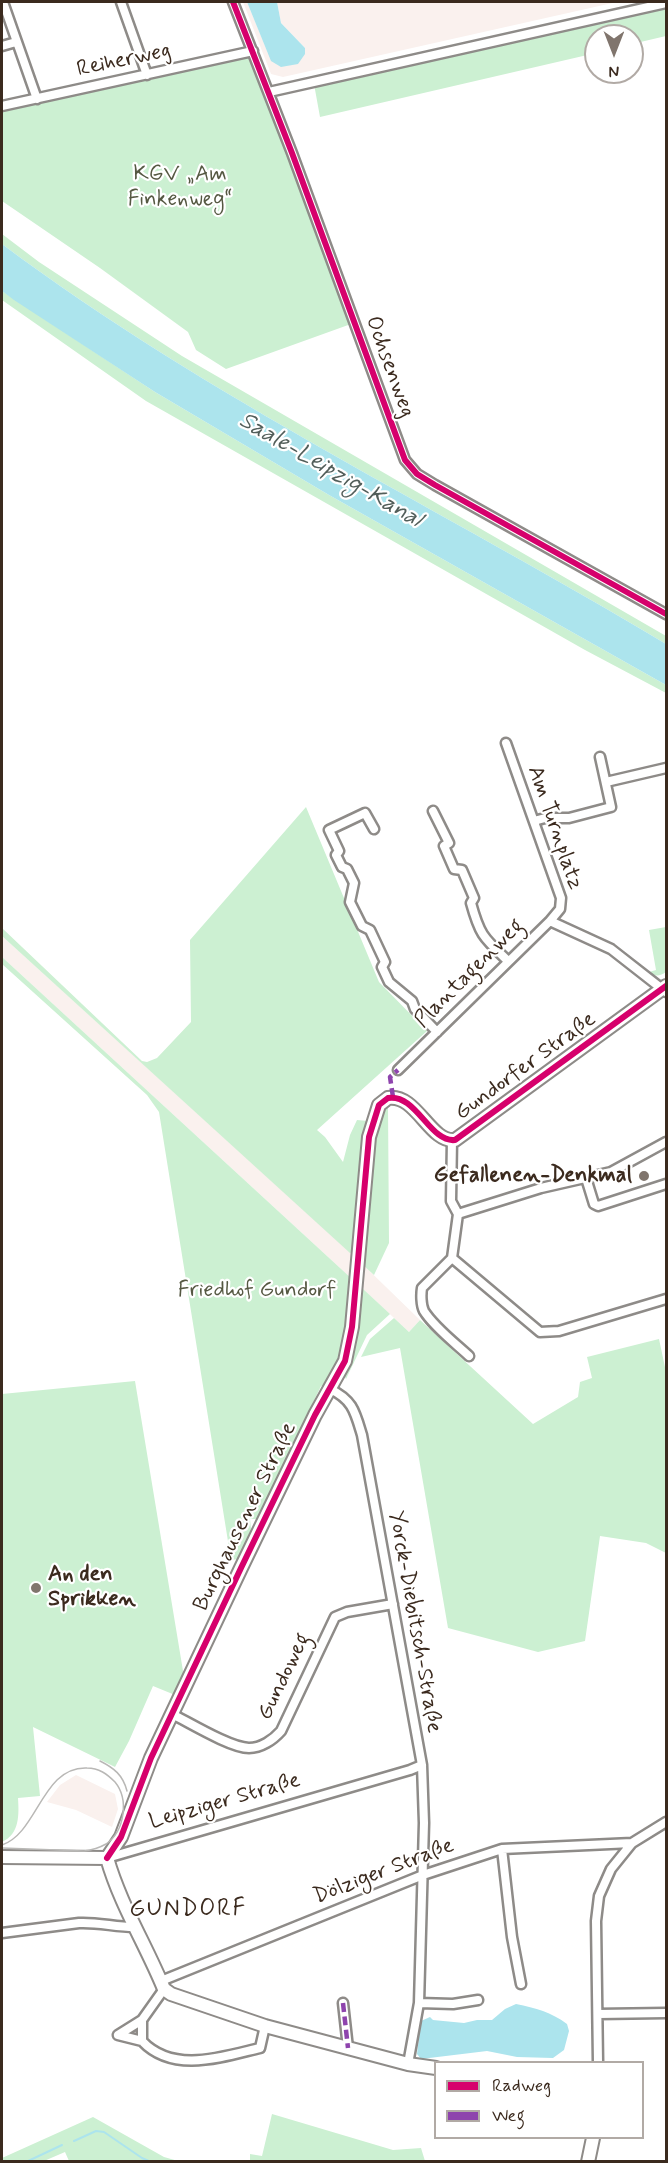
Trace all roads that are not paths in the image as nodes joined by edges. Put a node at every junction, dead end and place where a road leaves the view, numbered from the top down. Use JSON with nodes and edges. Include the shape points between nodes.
{"nodes":[{"id":1,"x":3,"y":2,"type":"edge"},
{"id":2,"x":121,"y":2,"type":"edge"},
{"id":3,"x":233,"y":2,"type":"edge"},
{"id":4,"x":666,"y":3,"type":"edge"},
{"id":5,"x":16,"y":42,"type":"junction"},
{"id":6,"x":2,"y":46,"type":"edge"},
{"id":7,"x":253,"y":51,"type":"junction"},
{"id":8,"x":147,"y":75,"type":"junction"},
{"id":9,"x":269,"y":92,"type":"junction"},
{"id":10,"x":37,"y":99,"type":"junction"},
{"id":11,"x":2,"y":106,"type":"edge"},
{"id":12,"x":666,"y":614,"type":"edge"},
{"id":13,"x":506,"y":743,"type":"dead end"},
{"id":14,"x":600,"y":758,"type":"dead end"},
{"id":15,"x":666,"y":768,"type":"edge"},
{"id":16,"x":606,"y":782,"type":"junction"},
{"id":17,"x":433,"y":811,"type":"dead end"},
{"id":18,"x":534,"y":821,"type":"junction"},
{"id":19,"x":374,"y":829,"type":"dead end"},
{"id":20,"x":550,"y":921,"type":"junction"},
{"id":21,"x":508,"y":961,"type":"junction"},
{"id":22,"x":665,"y":989,"type":"edge"},
{"id":23,"x":437,"y":1032,"type":"junction"},
{"id":24,"x":398,"y":1070,"type":"dead end"},
{"id":25,"x":452,"y":1140,"type":"junction"},
{"id":26,"x":666,"y":1142,"type":"edge"},
{"id":27,"x":365,"y":1177,"type":"joint"},
{"id":28,"x":586,"y":1178,"type":"junction"},
{"id":29,"x":666,"y":1184,"type":"edge"},
{"id":30,"x":458,"y":1214,"type":"junction"},
{"id":31,"x":452,"y":1257,"type":"junction"},
{"id":32,"x":666,"y":1299,"type":"edge"},
{"id":33,"x":469,"y":1356,"type":"dead end"},
{"id":34,"x":330,"y":1389,"type":"junction"},
{"id":35,"x":393,"y":1604,"type":"junction"},
{"id":36,"x":172,"y":1714,"type":"junction"},
{"id":37,"x":422,"y":1765,"type":"junction"},
{"id":38,"x":666,"y":1822,"type":"edge"},
{"id":39,"x":632,"y":1843,"type":"junction"},
{"id":40,"x":502,"y":1849,"type":"junction"},
{"id":41,"x":2,"y":1857,"type":"edge"},
{"id":42,"x":107,"y":1858,"type":"junction"},
{"id":43,"x":423,"y":1875,"type":"junction"},
{"id":44,"x":134,"y":1927,"type":"junction"},
{"id":45,"x":2,"y":1933,"type":"edge"},
{"id":46,"x":521,"y":1984,"type":"dead end"},
{"id":47,"x":162,"y":1985,"type":"junction"},
{"id":48,"x":478,"y":2000,"type":"dead end"},
{"id":49,"x":342,"y":2003,"type":"dead end"},
{"id":50,"x":419,"y":2003,"type":"junction"},
{"id":51,"x":666,"y":2013,"type":"edge"},
{"id":52,"x":598,"y":2014,"type":"junction"},
{"id":53,"x":142,"y":2020,"type":"junction"},
{"id":54,"x":265,"y":2026,"type":"junction"},
{"id":55,"x":142,"y":2041,"type":"junction"},
{"id":56,"x":348,"y":2048,"type":"junction"},
{"id":57,"x":598,"y":2061,"type":"edge"},
{"id":58,"x":408,"y":2064,"type":"junction"},
{"id":59,"x":434,"y":2068,"type":"edge"},
{"id":60,"x":592,"y":2139,"type":"edge"},
{"id":61,"x":588,"y":2162,"type":"edge"}],
"edges":[{"from":1,"to":5,"type":"street"},
{"from":2,"to":8,"type":"street"},
{"from":3,"to":7,"type":"street","name":"Ochsenweg"},
{"from":4,"to":9,"type":"street"},
{"from":5,"to":6,"type":"street"},
{"from":5,"to":10,"type":"street"},
{"from":7,"to":8,"type":"street","name":"Reiherweg"},
{"from":7,"to":9,"type":"street","name":"Ochsenweg"},
{"from":8,"to":10,"type":"street","name":"Reiherweg"},
{"from":9,"to":12,"type":"street","name":"Ochsenweg","via":[[401,453],[410,468]]},
{"from":10,"to":11,"type":"street","name":"Reiherweg"},
{"from":13,"to":18,"type":"street","name":"Am Turnplatz"},
{"from":14,"to":16,"type":"street"},
{"from":15,"to":16,"type":"street"},
{"from":16,"to":18,"type":"street","via":[[611,807],[569,818]]},
{"from":17,"to":21,"type":"street","via":[[449,843],[444,846],[454,869],[462,870],[474,898],[471,903],[478,930]]},
{"from":18,"to":20,"type":"street","name":"Am Turnplatz","via":[[561,898],[560,909]]},
{"from":19,"to":23,"type":"street","via":[[365,813],[329,830],[339,851],[336,855],[354,883],[350,902],[362,927],[370,930],[385,962],[382,967],[389,982],[412,1001]]},
{"from":20,"to":21,"type":"street","name":"Plantagenweg"},
{"from":20,"to":22,"type":"street","name":"Plantagenweg","via":[[611,949]]},
{"from":21,"to":23,"type":"street","name":"Plantagenweg"},
{"from":22,"to":25,"type":"street","name":"Gundorfer Straße"},
{"from":23,"to":24,"type":"street","name":"Plantagenweg"},
{"from":25,"to":27,"type":"street","name":"Gundorfer Straße","via":[[444,1138],[405,1101],[388,1098],[379,1105],[369,1137]]},
{"from":25,"to":30,"type":"street","via":[[451,1201]]},
{"from":26,"to":28,"type":"street","via":[[611,1172]]},
{"from":27,"to":34,"type":"street","name":"Burghausener Straße","via":[[349,1347]]},
{"from":28,"to":29,"type":"street","via":[[598,1206]]},
{"from":28,"to":30,"type":"street"},
{"from":30,"to":31,"type":"street"},
{"from":31,"to":32,"type":"street","via":[[540,1332],[559,1331]]},
{"from":31,"to":33,"type":"street","via":[[422,1288],[423,1310]]},
{"from":34,"to":35,"type":"street","name":"Yorck-Diebitsch-Straße","via":[[344,1396],[362,1435]]},
{"from":34,"to":36,"type":"street","name":"Burghausener Straße"},
{"from":35,"to":36,"type":"street","name":"Gundoweg","via":[[335,1617],[281,1731],[265,1744],[240,1747]]},
{"from":35,"to":37,"type":"street","name":"Yorck-Diebitsch-Straße"},
{"from":36,"to":42,"type":"street","name":"Burghausener Straße","via":[[122,1837]]},
{"from":37,"to":42,"type":"street","name":"Leipziger Straße"},
{"from":37,"to":43,"type":"street","name":"Yorck-Diebitsch-Straße"},
{"from":38,"to":39,"type":"street"},
{"from":39,"to":40,"type":"street","name":"Dölziger Straße"},
{"from":39,"to":52,"type":"street","via":[[611,1869],[596,1908]]},
{"from":40,"to":43,"type":"street","name":"Dölziger Straße"},
{"from":40,"to":46,"type":"street"},
{"from":41,"to":42,"type":"street","name":"Leipziger Straße"},
{"from":42,"to":44,"type":"street"},
{"from":43,"to":47,"type":"street","name":"Dölziger Straße"},
{"from":43,"to":50,"type":"street","name":"Yorck-Diebitsch-Straße"},
{"from":44,"to":45,"type":"street","via":[[80,1923]]},
{"from":44,"to":47,"type":"street"},
{"from":47,"to":53,"type":"street"},
{"from":47,"to":54,"type":"street","via":[[179,1998]]},
{"from":48,"to":50,"type":"street"},
{"from":49,"to":56,"type":"street"},
{"from":50,"to":58,"type":"street","name":"Yorck-Diebitsch-Straße"},
{"from":51,"to":52,"type":"street"},
{"from":52,"to":57,"type":"street"},
{"from":53,"to":55,"type":"street"},
{"from":53,"to":55,"type":"street","via":[[118,2035]]},
{"from":54,"to":55,"type":"street","via":[[260,2049],[202,2061],[164,2055]]},
{"from":54,"to":56,"type":"street"},
{"from":56,"to":58,"type":"street"},
{"from":58,"to":59,"type":"street"},
{"from":60,"to":61,"type":"street"}]}
